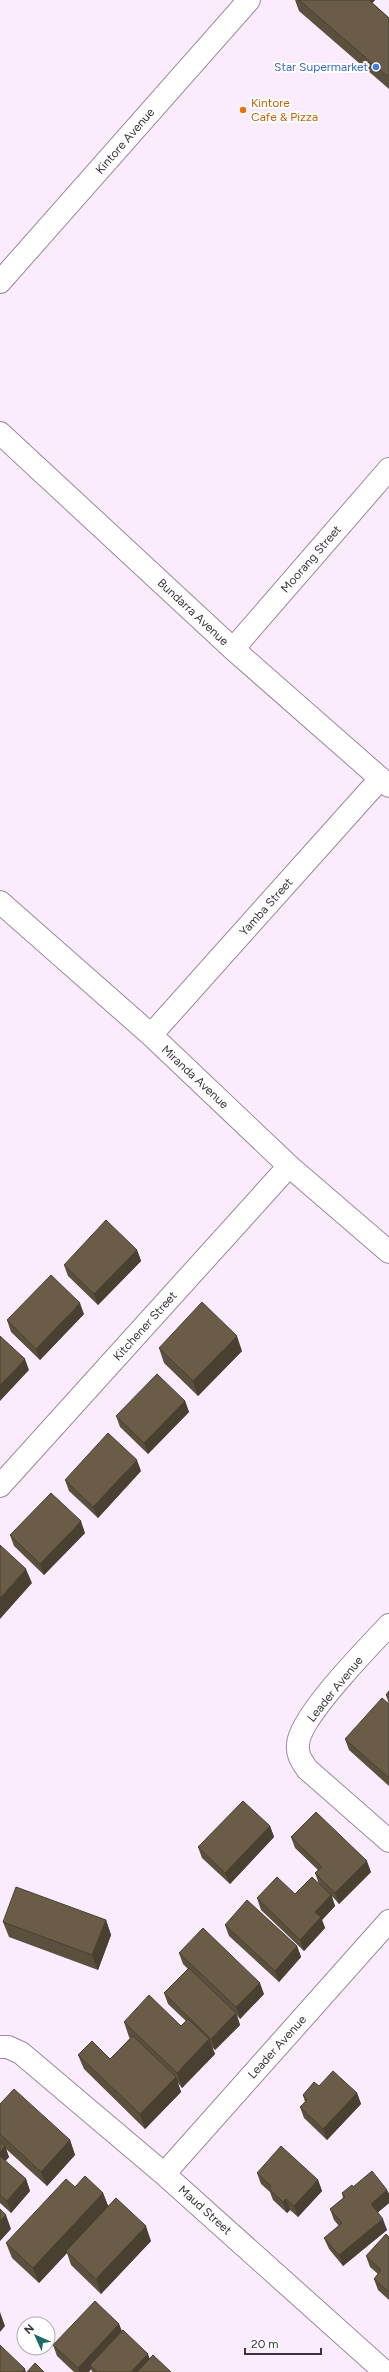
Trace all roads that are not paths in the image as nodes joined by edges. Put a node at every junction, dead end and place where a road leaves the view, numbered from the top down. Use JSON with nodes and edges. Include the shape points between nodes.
{"nodes":[{"id":1,"x":249,"y":0,"type":"edge"},
{"id":2,"x":0,"y":282,"type":"edge"},
{"id":3,"x":0,"y":433,"type":"edge"},
{"id":4,"x":389,"y":469,"type":"edge"},
{"id":5,"x":233,"y":649,"type":"junction"},
{"id":6,"x":385,"y":782,"type":"edge"},
{"id":7,"x":0,"y":902,"type":"edge"},
{"id":8,"x":151,"y":1035,"type":"junction"},
{"id":9,"x":289,"y":1166,"type":"junction"},
{"id":10,"x":389,"y":1252,"type":"edge"},
{"id":11,"x":0,"y":1486,"type":"edge"},
{"id":12,"x":389,"y":1625,"type":"edge"},
{"id":13,"x":389,"y":1841,"type":"edge"},
{"id":14,"x":389,"y":1921,"type":"edge"},
{"id":15,"x":0,"y":2046,"type":"edge"},
{"id":16,"x":164,"y":2174,"type":"junction"},
{"id":17,"x":385,"y":2372,"type":"edge"}],
"edges":[{"from":1,"to":2,"type":"street","name":"Kintore Avenue"},
{"from":3,"to":5,"type":"street","name":"Bundarra Avenue"},
{"from":4,"to":5,"type":"street","name":"Moorang Street"},
{"from":5,"to":6,"type":"street","name":"Bundarra Avenue"},
{"from":6,"to":8,"type":"street","name":"Yamba Street"},
{"from":7,"to":8,"type":"street","name":"Miranda Avenue"},
{"from":8,"to":9,"type":"street","name":"Miranda Avenue"},
{"from":9,"to":10,"type":"street","name":"Miranda Avenue"},
{"from":9,"to":11,"type":"street","name":"Kitchener Street"},
{"from":12,"to":13,"type":"street","name":"Leader Avenue","via":[[313,1712],[298,1742],[298,1757],[307,1769]]},
{"from":14,"to":16,"type":"street","name":"Leader Avenue"},
{"from":15,"to":16,"type":"street","name":"Maud Street","via":[[8,2046],[21,2053]]},
{"from":16,"to":17,"type":"street","name":"Maud Street"}]}
